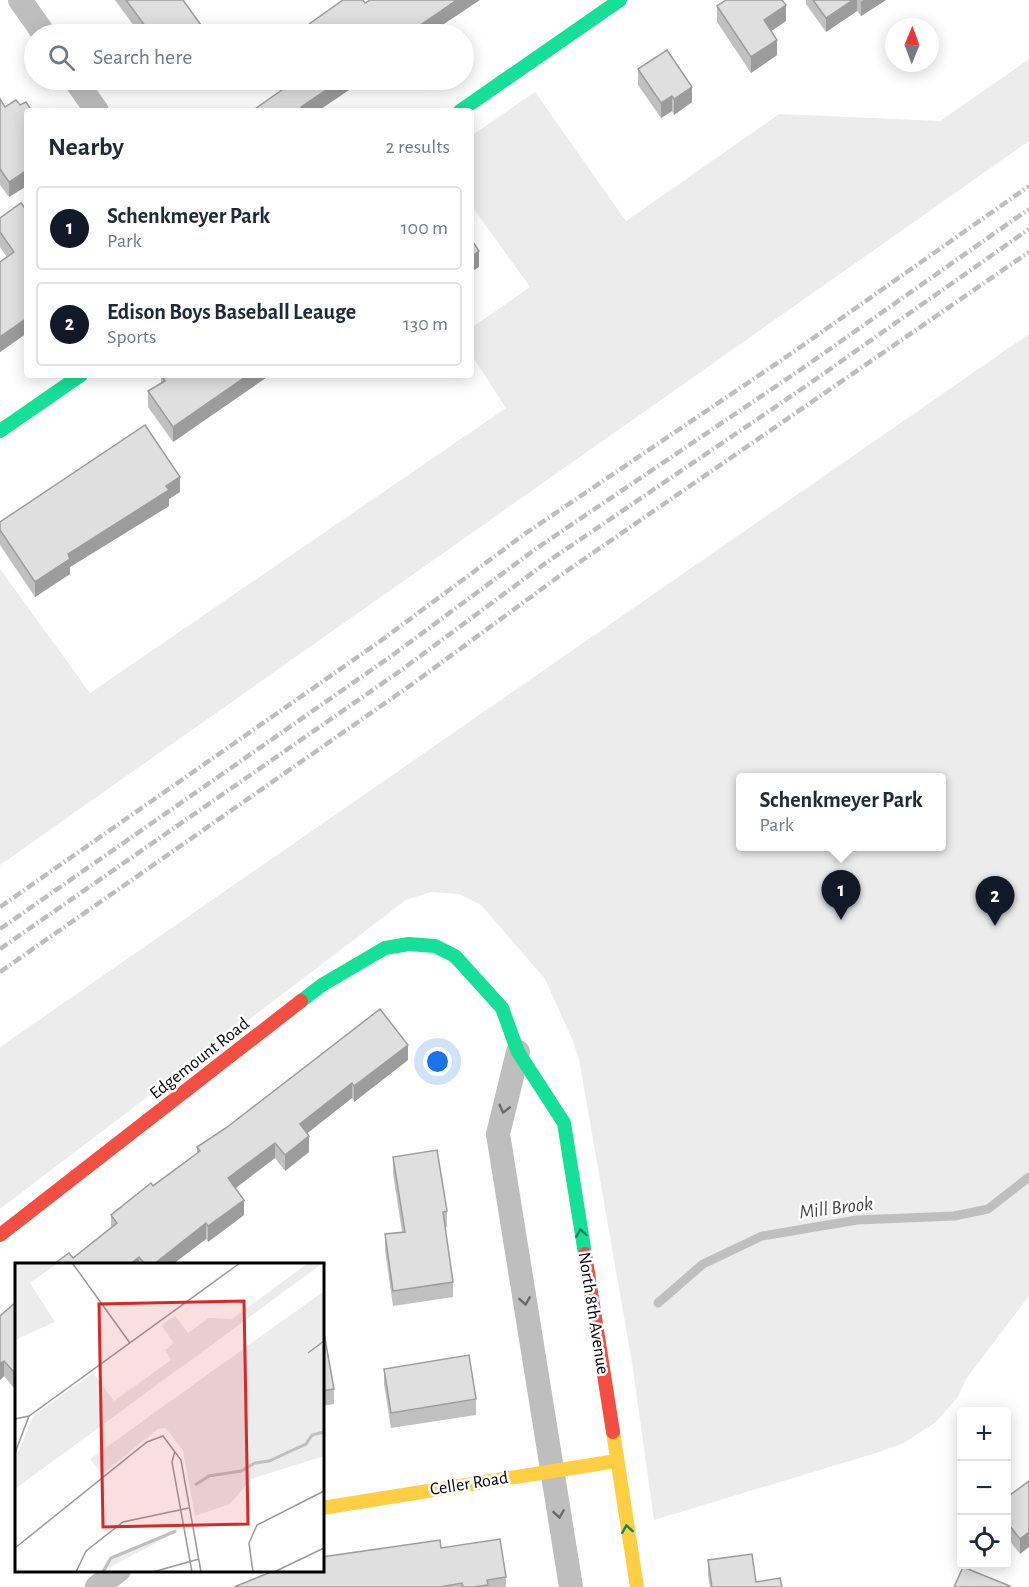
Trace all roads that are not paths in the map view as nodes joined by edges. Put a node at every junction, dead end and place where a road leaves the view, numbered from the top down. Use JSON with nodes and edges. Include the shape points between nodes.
{"nodes":[{"id":1,"x":20,"y":0,"type":"edge"},
{"id":2,"x":620,"y":0,"type":"edge"},
{"id":3,"x":37,"y":24,"type":"edge"},
{"id":4,"x":82,"y":90,"type":"edge"},
{"id":5,"x":95,"y":108,"type":"edge"},
{"id":6,"x":464,"y":108,"type":"edge"},
{"id":7,"x":77,"y":378,"type":"edge"},
{"id":8,"x":0,"y":432,"type":"edge"},
{"id":9,"x":435,"y":946,"type":"joint"},
{"id":10,"x":518,"y":1052,"type":"junction"},
{"id":11,"x":0,"y":1235,"type":"edge"},
{"id":12,"x":616,"y":1461,"type":"junction"},
{"id":13,"x":552,"y":1469,"type":"junction"},
{"id":14,"x":324,"y":1508,"type":"edge"},
{"id":15,"x":116,"y":1572,"type":"edge"},
{"id":16,"x":97,"y":1587,"type":"edge"},
{"id":17,"x":571,"y":1587,"type":"edge"},
{"id":18,"x":637,"y":1587,"type":"edge"}],
"edges":[{"from":1,"to":3,"type":"street"},
{"from":2,"to":6,"type":"street"},
{"from":4,"to":5,"type":"street"},
{"from":7,"to":8,"type":"street"},
{"from":9,"to":10,"type":"street","name":"North 8th Avenue","via":[[455,956],[502,1008]]},
{"from":9,"to":11,"type":"street","name":"Edgemount Road","via":[[409,944],[385,948],[322,985]]},
{"from":12,"to":10,"type":"street","name":"North 8th Avenue","one_way":true,"via":[[564,1123]]},
{"from":10,"to":13,"type":"street","one_way":true,"via":[[498,1134]]},
{"from":12,"to":13,"type":"street","name":"Celler Road"},
{"from":18,"to":12,"type":"street","name":"North 8th Avenue","one_way":true},
{"from":13,"to":14,"type":"street","name":"Celler Road"},
{"from":13,"to":17,"type":"street","one_way":true},
{"from":15,"to":16,"type":"street"}]}
